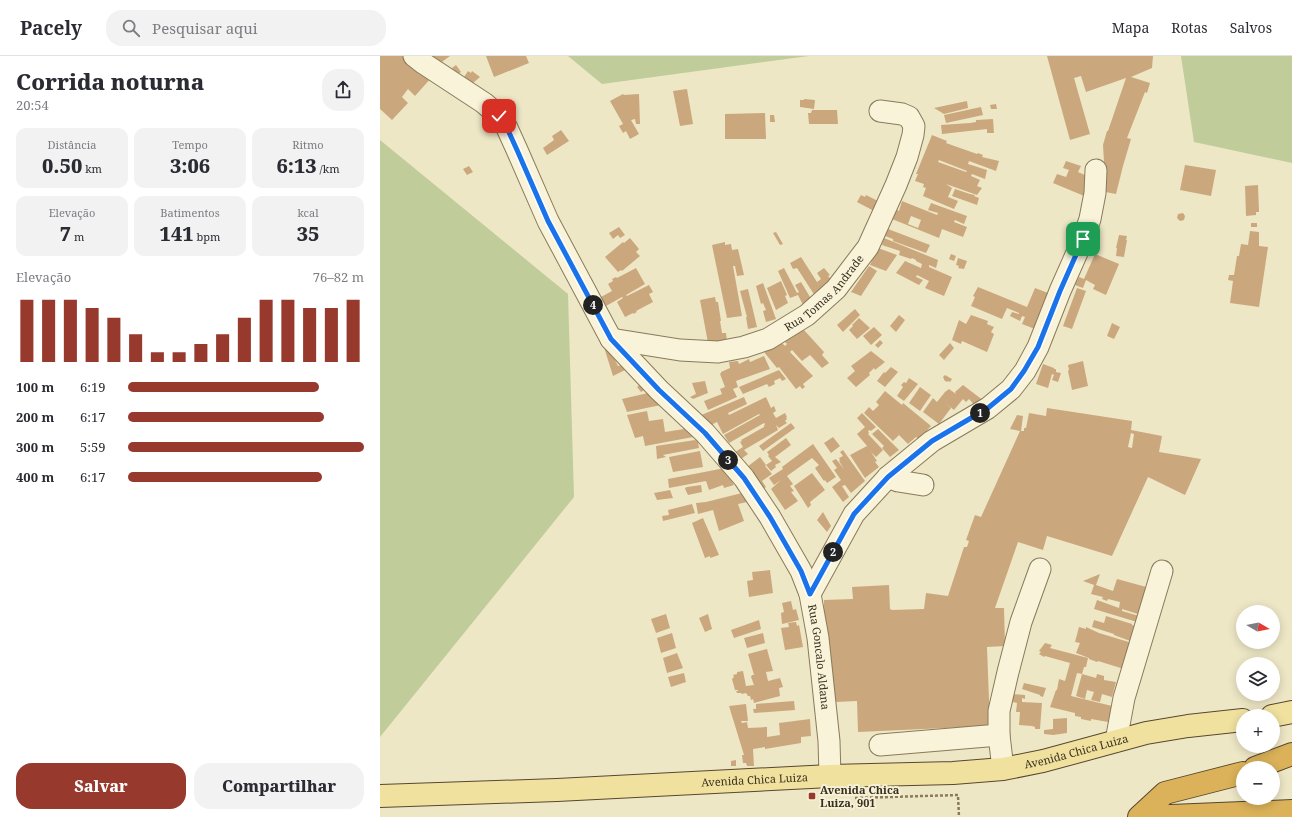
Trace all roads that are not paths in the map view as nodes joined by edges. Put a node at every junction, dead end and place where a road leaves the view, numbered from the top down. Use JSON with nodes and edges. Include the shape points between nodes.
{"nodes":[{"id":1,"x":414,"y":56,"type":"edge"},
{"id":2,"x":880,"y":111,"type":"dead end"},
{"id":3,"x":1096,"y":170,"type":"dead end"},
{"id":4,"x":611,"y":339,"type":"junction"},
{"id":5,"x":888,"y":477,"type":"junction"},
{"id":6,"x":923,"y":485,"type":"dead end"},
{"id":7,"x":1040,"y":569,"type":"dead end"},
{"id":8,"x":1162,"y":571,"type":"dead end"},
{"id":9,"x":810,"y":594,"type":"junction"},
{"id":10,"x":1292,"y":712,"type":"edge"},
{"id":11,"x":1280,"y":714,"type":"edge"},
{"id":12,"x":1236,"y":721,"type":"edge"},
{"id":13,"x":999,"y":735,"type":"junction"},
{"id":14,"x":1116,"y":741,"type":"junction"},
{"id":15,"x":880,"y":745,"type":"dead end"},
{"id":16,"x":1292,"y":754,"type":"edge"},
{"id":17,"x":1274,"y":761,"type":"edge"},
{"id":18,"x":1003,"y":769,"type":"junction"},
{"id":19,"x":1236,"y":775,"type":"edge"},
{"id":20,"x":830,"y":776,"type":"junction"},
{"id":21,"x":380,"y":796,"type":"edge"},
{"id":22,"x":1292,"y":812,"type":"edge"},
{"id":23,"x":1139,"y":817,"type":"edge"},
{"id":24,"x":1147,"y":817,"type":"edge"}],
"edges":[{"from":1,"to":4,"type":"street","name":"Rua Goncalo Aldana","via":[[499,116],[507,128],[548,221]]},
{"from":2,"to":4,"type":"street","name":"Rua Tomas Andrade","via":[[909,117],[914,126],[907,157],[868,247],[836,289],[808,315],[768,338],[744,347],[718,352],[680,350]]},
{"from":3,"to":5,"type":"street","via":[[1090,219],[1038,347],[1024,371],[1011,389],[988,408],[932,441]]},
{"from":4,"to":9,"type":"street","name":"Rua Goncalo Aldana","via":[[659,390],[705,433],[744,478],[801,571]]},
{"from":5,"to":6,"type":"street"},
{"from":5,"to":9,"type":"street","via":[[854,514]]},
{"from":7,"to":13,"type":"street","via":[[1021,622],[1008,672],[1000,711]]},
{"from":8,"to":14,"type":"street","via":[[1124,698]]},
{"from":9,"to":20,"type":"street","name":"Rua Goncalo Aldana","via":[[820,654]]},
{"from":10,"to":11,"type":"main road"},
{"from":12,"to":14,"type":"main road","name":"Avenida Chica Luiza","via":[[1146,733]]},
{"from":13,"to":15,"type":"street"},
{"from":13,"to":18,"type":"street"},
{"from":14,"to":18,"type":"main road","name":"Avenida Chica Luiza"},
{"from":16,"to":17,"type":"highway"},
{"from":18,"to":20,"type":"main road","name":"Avenida Chica Luiza"},
{"from":19,"to":23,"type":"highway","via":[[1165,793]]},
{"from":20,"to":21,"type":"main road","name":"Avenida Chica Luiza"},
{"from":22,"to":24,"type":"highway"}]}
